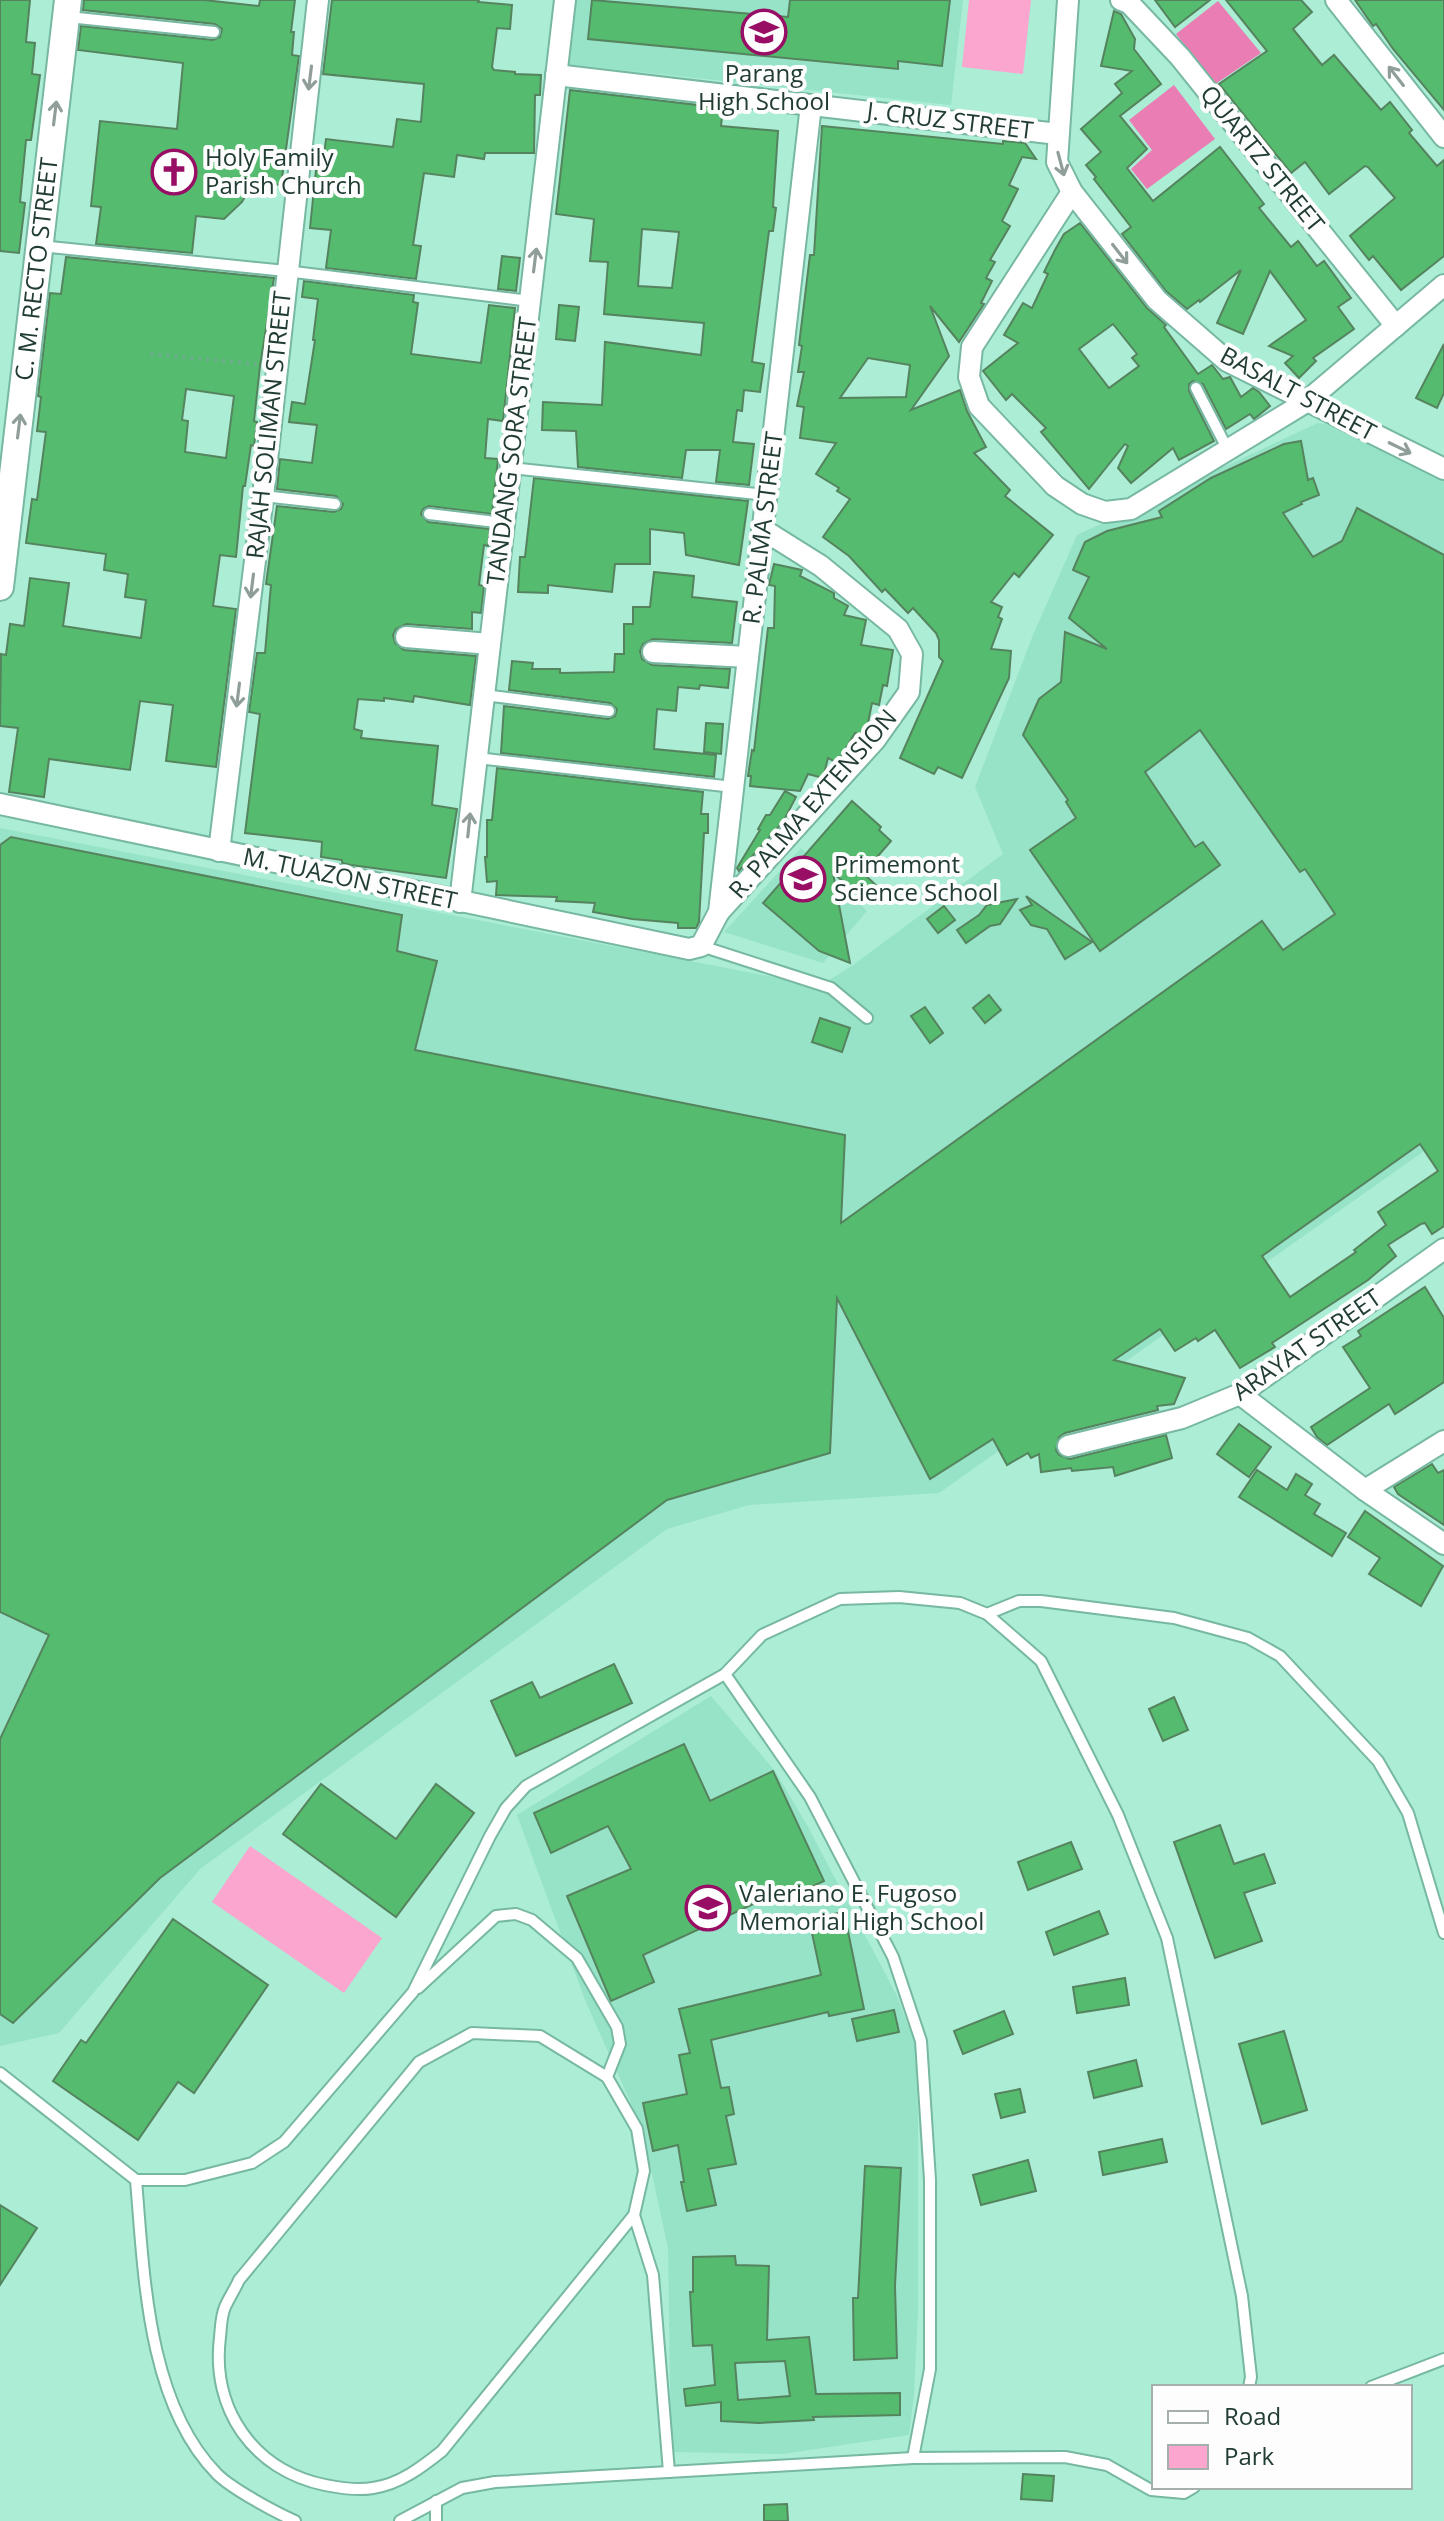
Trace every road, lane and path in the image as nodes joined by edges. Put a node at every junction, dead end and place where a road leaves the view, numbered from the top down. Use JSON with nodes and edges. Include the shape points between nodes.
{"nodes":[{"id":1,"x":318,"y":0,"type":"edge"},
{"id":2,"x":565,"y":0,"type":"edge"},
{"id":3,"x":1068,"y":0,"type":"edge"},
{"id":4,"x":1121,"y":0,"type":"edge"},
{"id":5,"x":1336,"y":0,"type":"edge"},
{"id":6,"x":67,"y":8,"type":"edge"},
{"id":7,"x":214,"y":32,"type":"dead end"},
{"id":8,"x":556,"y":75,"type":"junction"},
{"id":9,"x":811,"y":105,"type":"junction"},
{"id":10,"x":1058,"y":134,"type":"junction"},
{"id":11,"x":1444,"y":137,"type":"edge"},
{"id":12,"x":1072,"y":192,"type":"junction"},
{"id":13,"x":50,"y":247,"type":"dead end"},
{"id":14,"x":286,"y":271,"type":"junction"},
{"id":15,"x":1444,"y":285,"type":"edge"},
{"id":16,"x":530,"y":301,"type":"junction"},
{"id":17,"x":1396,"y":326,"type":"junction"},
{"id":18,"x":151,"y":354,"type":"dead end"},
{"id":19,"x":277,"y":366,"type":"junction"},
{"id":20,"x":1196,"y":388,"type":"dead end"},
{"id":21,"x":1306,"y":402,"type":"junction"},
{"id":22,"x":1228,"y":450,"type":"junction"},
{"id":23,"x":511,"y":468,"type":"junction"},
{"id":24,"x":1444,"y":469,"type":"edge"},
{"id":25,"x":766,"y":495,"type":"junction"},
{"id":26,"x":263,"y":496,"type":"junction"},
{"id":27,"x":335,"y":504,"type":"dead end"},
{"id":28,"x":429,"y":514,"type":"dead end"},
{"id":29,"x":504,"y":523,"type":"junction"},
{"id":30,"x":762,"y":529,"type":"junction"},
{"id":31,"x":0,"y":587,"type":"edge"},
{"id":32,"x":406,"y":637,"type":"dead end"},
{"id":33,"x":490,"y":644,"type":"junction"},
{"id":34,"x":653,"y":652,"type":"dead end"},
{"id":35,"x":748,"y":657,"type":"junction"},
{"id":36,"x":484,"y":695,"type":"junction"},
{"id":37,"x":609,"y":711,"type":"dead end"},
{"id":38,"x":477,"y":758,"type":"junction"},
{"id":39,"x":733,"y":787,"type":"junction"},
{"id":40,"x":0,"y":804,"type":"edge"},
{"id":41,"x":219,"y":851,"type":"junction"},
{"id":42,"x":460,"y":902,"type":"junction"},
{"id":43,"x":719,"y":912,"type":"junction"},
{"id":44,"x":701,"y":946,"type":"junction"},
{"id":45,"x":867,"y":1018,"type":"dead end"},
{"id":46,"x":1444,"y":1249,"type":"edge"},
{"id":47,"x":1240,"y":1394,"type":"junction"},
{"id":48,"x":1444,"y":1441,"type":"edge"},
{"id":49,"x":1068,"y":1446,"type":"dead end"},
{"id":50,"x":1365,"y":1490,"type":"junction"},
{"id":51,"x":1444,"y":1544,"type":"edge"},
{"id":52,"x":987,"y":1614,"type":"junction"},
{"id":53,"x":725,"y":1674,"type":"junction"},
{"id":54,"x":1444,"y":1933,"type":"edge"},
{"id":55,"x":413,"y":1992,"type":"junction"},
{"id":56,"x":0,"y":2073,"type":"edge"},
{"id":57,"x":607,"y":2077,"type":"junction"},
{"id":58,"x":136,"y":2180,"type":"junction"},
{"id":59,"x":634,"y":2215,"type":"junction"},
{"id":60,"x":1444,"y":2359,"type":"edge"},
{"id":61,"x":1249,"y":2385,"type":"edge"},
{"id":62,"x":1376,"y":2385,"type":"edge"},
{"id":63,"x":913,"y":2458,"type":"junction"},
{"id":64,"x":669,"y":2472,"type":"junction"},
{"id":65,"x":1191,"y":2489,"type":"edge"},
{"id":66,"x":436,"y":2501,"type":"junction"},
{"id":67,"x":295,"y":2521,"type":"edge"},
{"id":68,"x":400,"y":2521,"type":"edge"},
{"id":69,"x":436,"y":2521,"type":"edge"}],
"edges":[{"from":1,"to":14,"type":"street","name":"RAJAH SOLIMAN STREET","one_way":true},
{"from":2,"to":8,"type":"street","name":"TANDANG SORA STREET"},
{"from":3,"to":10,"type":"street","name":"BASALT STREET"},
{"from":4,"to":17,"type":"street","name":"QUARTZ STREET","via":[[1180,57]]},
{"from":11,"to":5,"type":"street","one_way":true},
{"from":6,"to":7,"type":"lane"},
{"from":31,"to":6,"type":"street","name":"C. M. RECTO STREET","one_way":true},
{"from":8,"to":9,"type":"street","name":"J. CRUZ STREET"},
{"from":16,"to":8,"type":"street","name":"TANDANG SORA STREET","one_way":true},
{"from":9,"to":10,"type":"street","name":"J. CRUZ STREET"},
{"from":9,"to":25,"type":"street","name":"R. PALMA STREET"},
{"from":10,"to":12,"type":"street","name":"BASALT STREET","one_way":true,"via":[[1057,162]]},
{"from":12,"to":21,"type":"street","name":"BASALT STREET","one_way":true,"via":[[1157,300],[1227,361]]},
{"from":12,"to":22,"type":"street","via":[[972,347],[969,377],[979,406],[1055,486],[1105,512],[1131,509]]},
{"from":13,"to":14,"type":"lane"},
{"from":14,"to":16,"type":"lane"},
{"from":14,"to":19,"type":"street","name":"RAJAH SOLIMAN STREET"},
{"from":15,"to":17,"type":"street"},
{"from":16,"to":23,"type":"street","name":"TANDANG SORA STREET"},
{"from":17,"to":21,"type":"street"},
{"from":18,"to":19,"type":"path"},
{"from":19,"to":26,"type":"street","name":"RAJAH SOLIMAN STREET"},
{"from":20,"to":22,"type":"lane"},
{"from":21,"to":22,"type":"street"},
{"from":21,"to":24,"type":"street","name":"BASALT STREET","one_way":true},
{"from":23,"to":25,"type":"lane"},
{"from":23,"to":29,"type":"street","name":"TANDANG SORA STREET"},
{"from":25,"to":30,"type":"street","name":"R. PALMA STREET"},
{"from":26,"to":27,"type":"lane"},
{"from":26,"to":41,"type":"street","name":"RAJAH SOLIMAN STREET","one_way":true},
{"from":28,"to":29,"type":"lane"},
{"from":29,"to":33,"type":"street","name":"TANDANG SORA STREET"},
{"from":30,"to":35,"type":"street","name":"R. PALMA STREET"},
{"from":30,"to":43,"type":"street","name":"R. PALMA EXTENSION","via":[[821,566],[898,629],[912,654],[909,692],[875,740]]},
{"from":32,"to":33,"type":"street"},
{"from":33,"to":36,"type":"street","name":"TANDANG SORA STREET"},
{"from":34,"to":35,"type":"street"},
{"from":35,"to":39,"type":"street","name":"R. PALMA STREET"},
{"from":36,"to":37,"type":"lane"},
{"from":36,"to":38,"type":"street","name":"TANDANG SORA STREET"},
{"from":38,"to":39,"type":"lane"},
{"from":42,"to":38,"type":"street","name":"TANDANG SORA STREET","one_way":true},
{"from":39,"to":43,"type":"street","name":"R. PALMA STREET"},
{"from":40,"to":41,"type":"street","name":"M. TUAZON STREET"},
{"from":41,"to":42,"type":"street","name":"M. TUAZON STREET"},
{"from":42,"to":44,"type":"street","name":"M. TUAZON STREET","via":[[689,949]]},
{"from":43,"to":44,"type":"street","name":"R. PALMA STREET"},
{"from":44,"to":45,"type":"lane","via":[[831,988]]},
{"from":46,"to":47,"type":"street","name":"ARAYAT STREET"},
{"from":47,"to":49,"type":"street","name":"ARAYAT STREET","via":[[1182,1418]]},
{"from":47,"to":50,"type":"street"},
{"from":48,"to":50,"type":"street"},
{"from":50,"to":51,"type":"street"},
{"from":52,"to":53,"type":"lane","via":[[960,1603],[840,1599],[762,1635]]},
{"from":52,"to":54,"type":"lane","via":[[1019,1601],[1041,1601],[1174,1618],[1248,1638],[1280,1656],[1378,1761],[1408,1813]]},
{"from":52,"to":61,"type":"lane","via":[[1041,1661],[1118,1815],[1167,1938],[1242,2296]]},
{"from":53,"to":55,"type":"lane","via":[[526,1786],[490,1836]]},
{"from":53,"to":63,"type":"lane","via":[[810,1797],[893,1957],[921,2041],[930,2180],[930,2369]]},
{"from":55,"to":57,"type":"lane","via":[[496,1916],[516,1914],[532,1920],[577,1958],[617,2027],[620,2044]]},
{"from":55,"to":58,"type":"lane","via":[[284,2142],[252,2163],[185,2180]]},
{"from":56,"to":58,"type":"lane"},
{"from":57,"to":59,"type":"lane","via":[[637,2129],[644,2171]]},
{"from":57,"to":59,"type":"lane","via":[[540,2036],[472,2033],[419,2062],[239,2280],[223,2310],[218,2358],[226,2405],[247,2442],[304,2481],[343,2489],[374,2488],[415,2473],[442,2451]]},
{"from":58,"to":67,"type":"lane","via":[[155,2347],[184,2433],[219,2475]]},
{"from":59,"to":64,"type":"lane","via":[[653,2275]]},
{"from":60,"to":62,"type":"lane"},
{"from":63,"to":64,"type":"lane"},
{"from":63,"to":65,"type":"lane","via":[[1065,2457],[1107,2465],[1151,2490]]},
{"from":64,"to":66,"type":"lane","via":[[495,2482],[462,2488]]},
{"from":66,"to":68,"type":"lane"},
{"from":66,"to":69,"type":"lane"}]}
